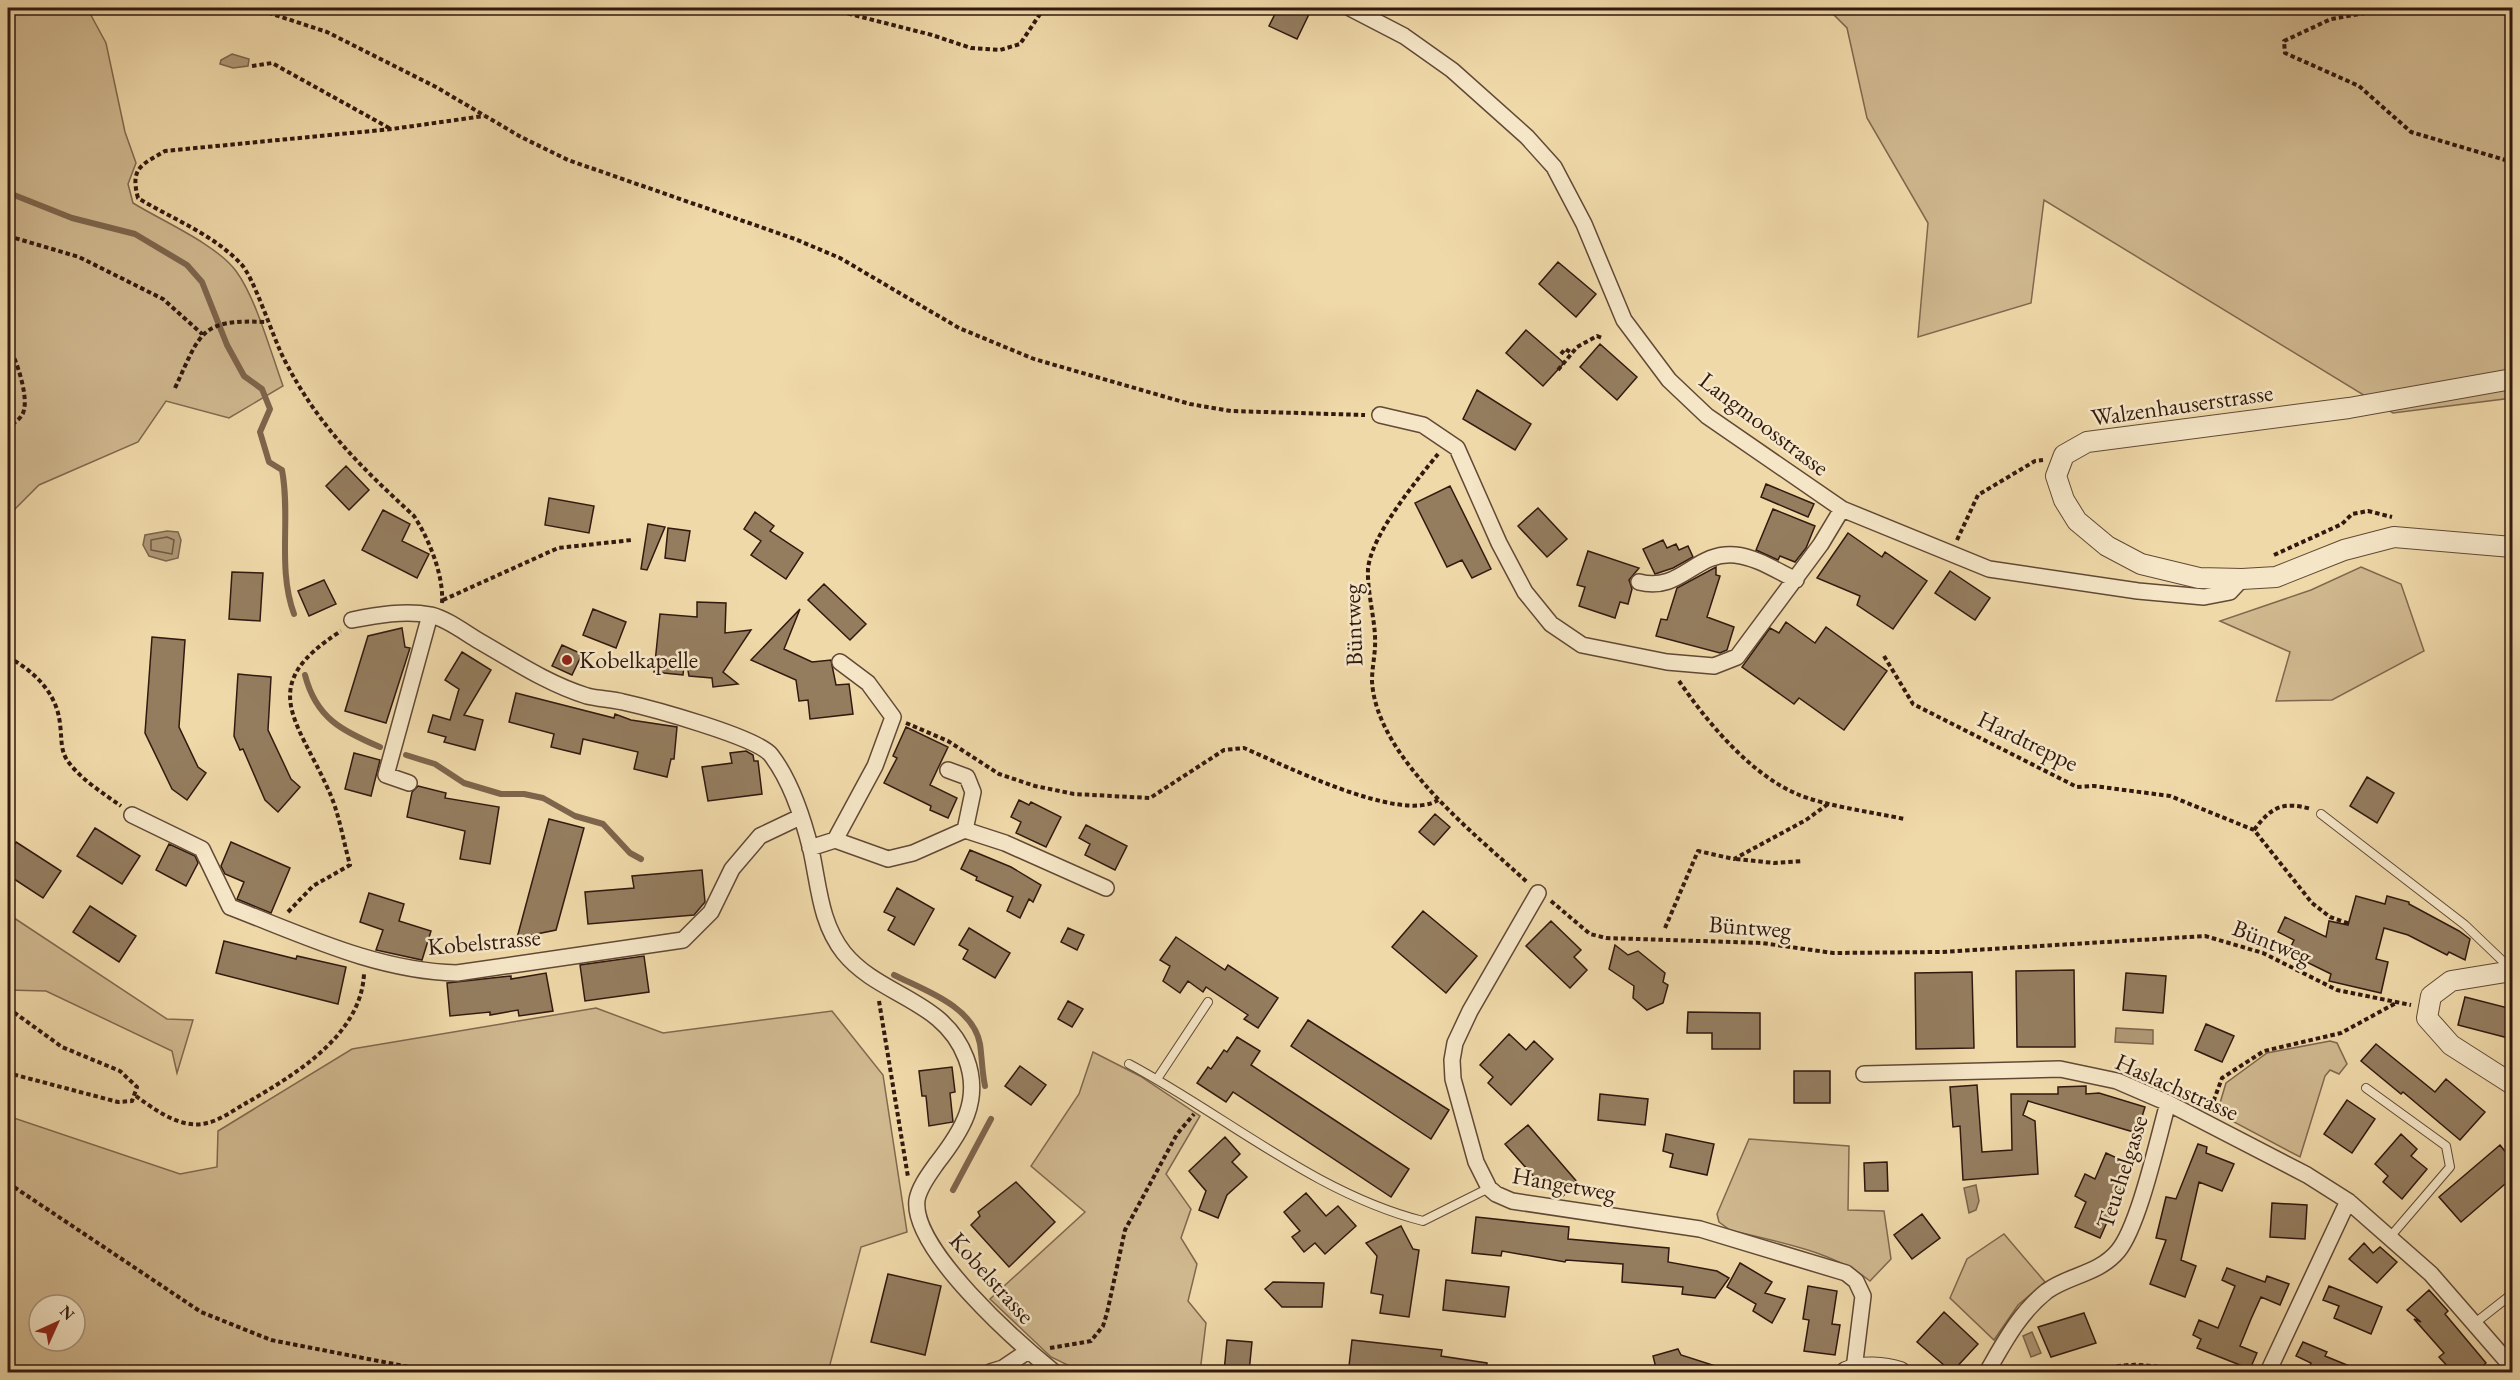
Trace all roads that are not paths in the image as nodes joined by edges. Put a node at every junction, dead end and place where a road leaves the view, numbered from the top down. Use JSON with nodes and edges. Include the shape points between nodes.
{"nodes":[{"id":1,"x":1350,"y":8,"type":"edge"},
{"id":2,"x":2512,"y":378,"type":"edge"},
{"id":3,"x":1380,"y":415,"type":"road end"},
{"id":4,"x":1842,"y":508,"type":"junction"},
{"id":5,"x":2512,"y":547,"type":"edge"},
{"id":6,"x":2242,"y":579,"type":"junction"},
{"id":7,"x":1796,"y":580,"type":"junction"},
{"id":8,"x":1639,"y":582,"type":"dead end"},
{"id":9,"x":435,"y":616,"type":"junction"},
{"id":10,"x":352,"y":620,"type":"road end"},
{"id":11,"x":840,"y":662,"type":"dead end"},
{"id":12,"x":948,"y":770,"type":"dead end"},
{"id":13,"x":409,"y":783,"type":"dead end"},
{"id":14,"x":2321,"y":814,"type":"road end"},
{"id":15,"x":132,"y":815,"type":"road end"},
{"id":16,"x":800,"y":817,"type":"junction"},
{"id":17,"x":965,"y":830,"type":"junction"},
{"id":18,"x":835,"y":840,"type":"junction"},
{"id":19,"x":810,"y":848,"type":"junction"},
{"id":20,"x":1106,"y":888,"type":"dead end"},
{"id":21,"x":1538,"y":893,"type":"road end"},
{"id":22,"x":2512,"y":970,"type":"edge"},
{"id":23,"x":1208,"y":1002,"type":"dead end"},
{"id":24,"x":1129,"y":1064,"type":"dead end"},
{"id":25,"x":1864,"y":1074,"type":"dead end"},
{"id":26,"x":1157,"y":1079,"type":"junction"},
{"id":27,"x":2512,"y":1084,"type":"edge"},
{"id":28,"x":2366,"y":1088,"type":"dead end"},
{"id":29,"x":2168,"y":1103,"type":"junction"},
{"id":30,"x":1489,"y":1188,"type":"junction"},
{"id":31,"x":2348,"y":1201,"type":"junction"},
{"id":32,"x":2390,"y":1237,"type":"junction"},
{"id":33,"x":2512,"y":1294,"type":"edge"},
{"id":34,"x":2475,"y":1323,"type":"junction"},
{"id":35,"x":1028,"y":1351,"type":"junction"},
{"id":36,"x":2512,"y":1367,"type":"edge"},
{"id":37,"x":1850,"y":1371,"type":"edge"},
{"id":38,"x":990,"y":1372,"type":"edge"},
{"id":39,"x":1054,"y":1372,"type":"edge"},
{"id":40,"x":1900,"y":1372,"type":"edge"},
{"id":41,"x":1987,"y":1372,"type":"edge"},
{"id":42,"x":2268,"y":1372,"type":"edge"}],
"edges":[{"from":1,"to":4,"type":"street","name":"Langmoosstrasse","via":[[1404,36],[1452,70],[1527,137],[1554,167],[1584,224],[1624,320],[1669,380],[1707,416]]},
{"from":2,"to":6,"type":"street","name":"Walzenhauserstrasse","via":[[2349,408],[2087,442],[2064,456],[2056,476],[2064,500],[2077,521],[2107,546],[2141,564],[2199,578]]},
{"from":3,"to":7,"type":"street","via":[[1423,425],[1457,448],[1525,592],[1551,624],[1582,645],[1667,662],[1714,666],[1737,657]]},
{"from":4,"to":6,"type":"street","name":"Langmoosstrasse","via":[[1989,569],[2204,597],[2230,592]]},
{"from":4,"to":7,"type":"street"},
{"from":5,"to":6,"type":"street","via":[[2394,537],[2344,550],[2276,577]]},
{"from":7,"to":8,"type":"street","via":[[1736,555],[1705,559],[1666,584]]},
{"from":9,"to":10,"type":"street","via":[[402,614]]},
{"from":9,"to":13,"type":"street","via":[[386,775]]},
{"from":9,"to":16,"type":"street","via":[[562,687],[751,741],[769,751],[786,777]]},
{"from":11,"to":18,"type":"street","via":[[868,683],[893,717],[875,766]]},
{"from":12,"to":17,"type":"street","via":[[968,777],[974,792]]},
{"from":14,"to":22,"type":"lane","via":[[2465,925]]},
{"from":15,"to":16,"type":"street","name":"Kobelstrasse","via":[[202,849],[230,907],[364,958],[424,972],[457,973],[683,940],[711,912],[732,869],[760,836]]},
{"from":16,"to":19,"type":"street"},
{"from":17,"to":18,"type":"street","via":[[888,860]]},
{"from":17,"to":20,"type":"street","via":[[1005,843]]},
{"from":18,"to":19,"type":"street"},
{"from":19,"to":35,"type":"street","name":"Kobelstrasse","via":[[823,915],[844,952],[870,977],[926,1007],[950,1030],[966,1057],[973,1087],[969,1115],[928,1175],[917,1200],[920,1220],[931,1246],[956,1277]]},
{"from":21,"to":30,"type":"street","name":"Hangetweg","via":[[1455,1042],[1454,1079],[1476,1162]]},
{"from":22,"to":27,"type":"street","via":[[2451,981],[2431,996],[2427,1018],[2451,1045]]},
{"from":23,"to":26,"type":"lane"},
{"from":24,"to":26,"type":"lane"},
{"from":25,"to":29,"type":"street","name":"Haslachstrasse","via":[[2060,1069],[2117,1081]]},
{"from":26,"to":30,"type":"lane","via":[[1306,1172],[1396,1215],[1423,1221]]},
{"from":28,"to":32,"type":"lane","via":[[2446,1146],[2450,1167]]},
{"from":29,"to":31,"type":"street","name":"Haslachstrasse","via":[[2307,1175]]},
{"from":29,"to":41,"type":"street","name":"Teuchelgasse","via":[[2131,1228],[2118,1251],[2094,1271],[2048,1290],[2016,1322]]},
{"from":30,"to":37,"type":"street","name":"Hangetweg","via":[[1512,1201],[1700,1229],[1846,1273],[1856,1281],[1863,1296]]},
{"from":31,"to":32,"type":"street","name":"Haslachstrasse"},
{"from":31,"to":42,"type":"street"},
{"from":32,"to":34,"type":"street","name":"Haslachstrasse","via":[[2431,1274]]},
{"from":33,"to":34,"type":"lane"},
{"from":34,"to":36,"type":"street","name":"Haslachstrasse"},
{"from":35,"to":38,"type":"street"},
{"from":35,"to":39,"type":"street","name":"Kobelstrasse"},
{"from":37,"to":40,"type":"street"}]}
